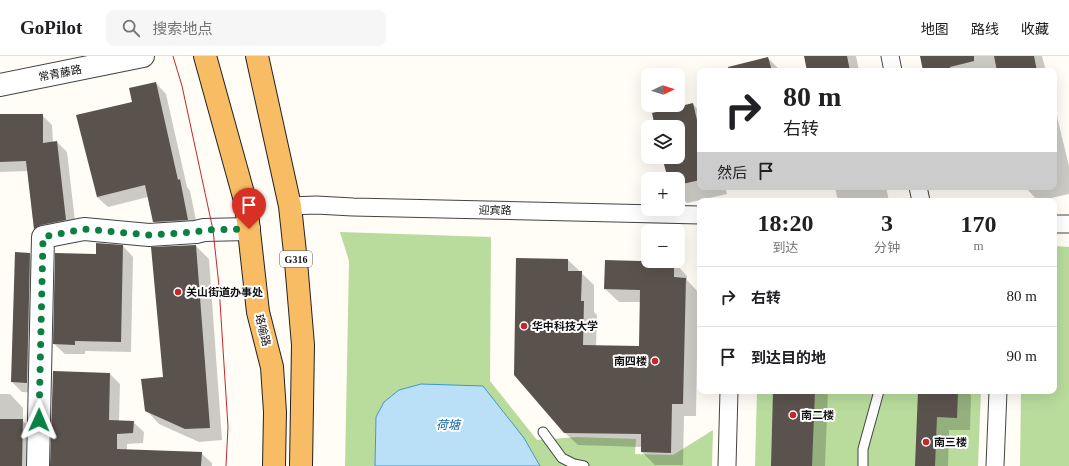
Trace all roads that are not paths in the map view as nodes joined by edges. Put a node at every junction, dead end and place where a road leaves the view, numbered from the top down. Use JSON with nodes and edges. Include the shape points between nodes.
{"nodes":[{"id":1,"x":143,"y":56,"type":"edge"},
{"id":2,"x":205,"y":56,"type":"edge"},
{"id":3,"x":257,"y":56,"type":"edge"},
{"id":4,"x":890,"y":56,"type":"edge"},
{"id":5,"x":892,"y":68,"type":"edge"},
{"id":6,"x":0,"y":85,"type":"edge"},
{"id":7,"x":290,"y":206,"type":"junction"},
{"id":8,"x":697,"y":215,"type":"edge"},
{"id":9,"x":1057,"y":224,"type":"edge"},
{"id":10,"x":1069,"y":224,"type":"edge"},
{"id":11,"x":249,"y":229,"type":"junction"},
{"id":12,"x":729,"y":394,"type":"edge"},
{"id":13,"x":878,"y":394,"type":"edge"},
{"id":14,"x":998,"y":394,"type":"edge"},
{"id":15,"x":543,"y":432,"type":"dead end"},
{"id":16,"x":38,"y":466,"type":"edge"},
{"id":17,"x":274,"y":466,"type":"edge"},
{"id":18,"x":301,"y":466,"type":"edge"},
{"id":19,"x":584,"y":466,"type":"edge"},
{"id":20,"x":727,"y":466,"type":"edge"},
{"id":21,"x":863,"y":466,"type":"edge"},
{"id":22,"x":995,"y":466,"type":"edge"}],
"edges":[{"from":1,"to":6,"type":"street","name":"常青藤路"},
{"from":2,"to":11,"type":"highway","name":"珞喻路","via":[[246,204]]},
{"from":3,"to":7,"type":"highway","number":"G316"},
{"from":4,"to":5,"type":"street"},
{"from":7,"to":8,"type":"street","name":"迎宾路"},
{"from":7,"to":18,"type":"highway","number":"G316","via":[[302,345]]},
{"from":9,"to":10,"type":"street"},
{"from":11,"to":16,"type":"street","via":[[149,235],[84,229],[35,238]]},
{"from":11,"to":17,"type":"highway","name":"珞喻路","via":[[258,312],[272,367],[275,412]]},
{"from":12,"to":20,"type":"street"},
{"from":13,"to":21,"type":"lane","via":[[863,449]]},
{"from":14,"to":22,"type":"street"},
{"from":15,"to":19,"type":"lane","via":[[562,458]]}]}
